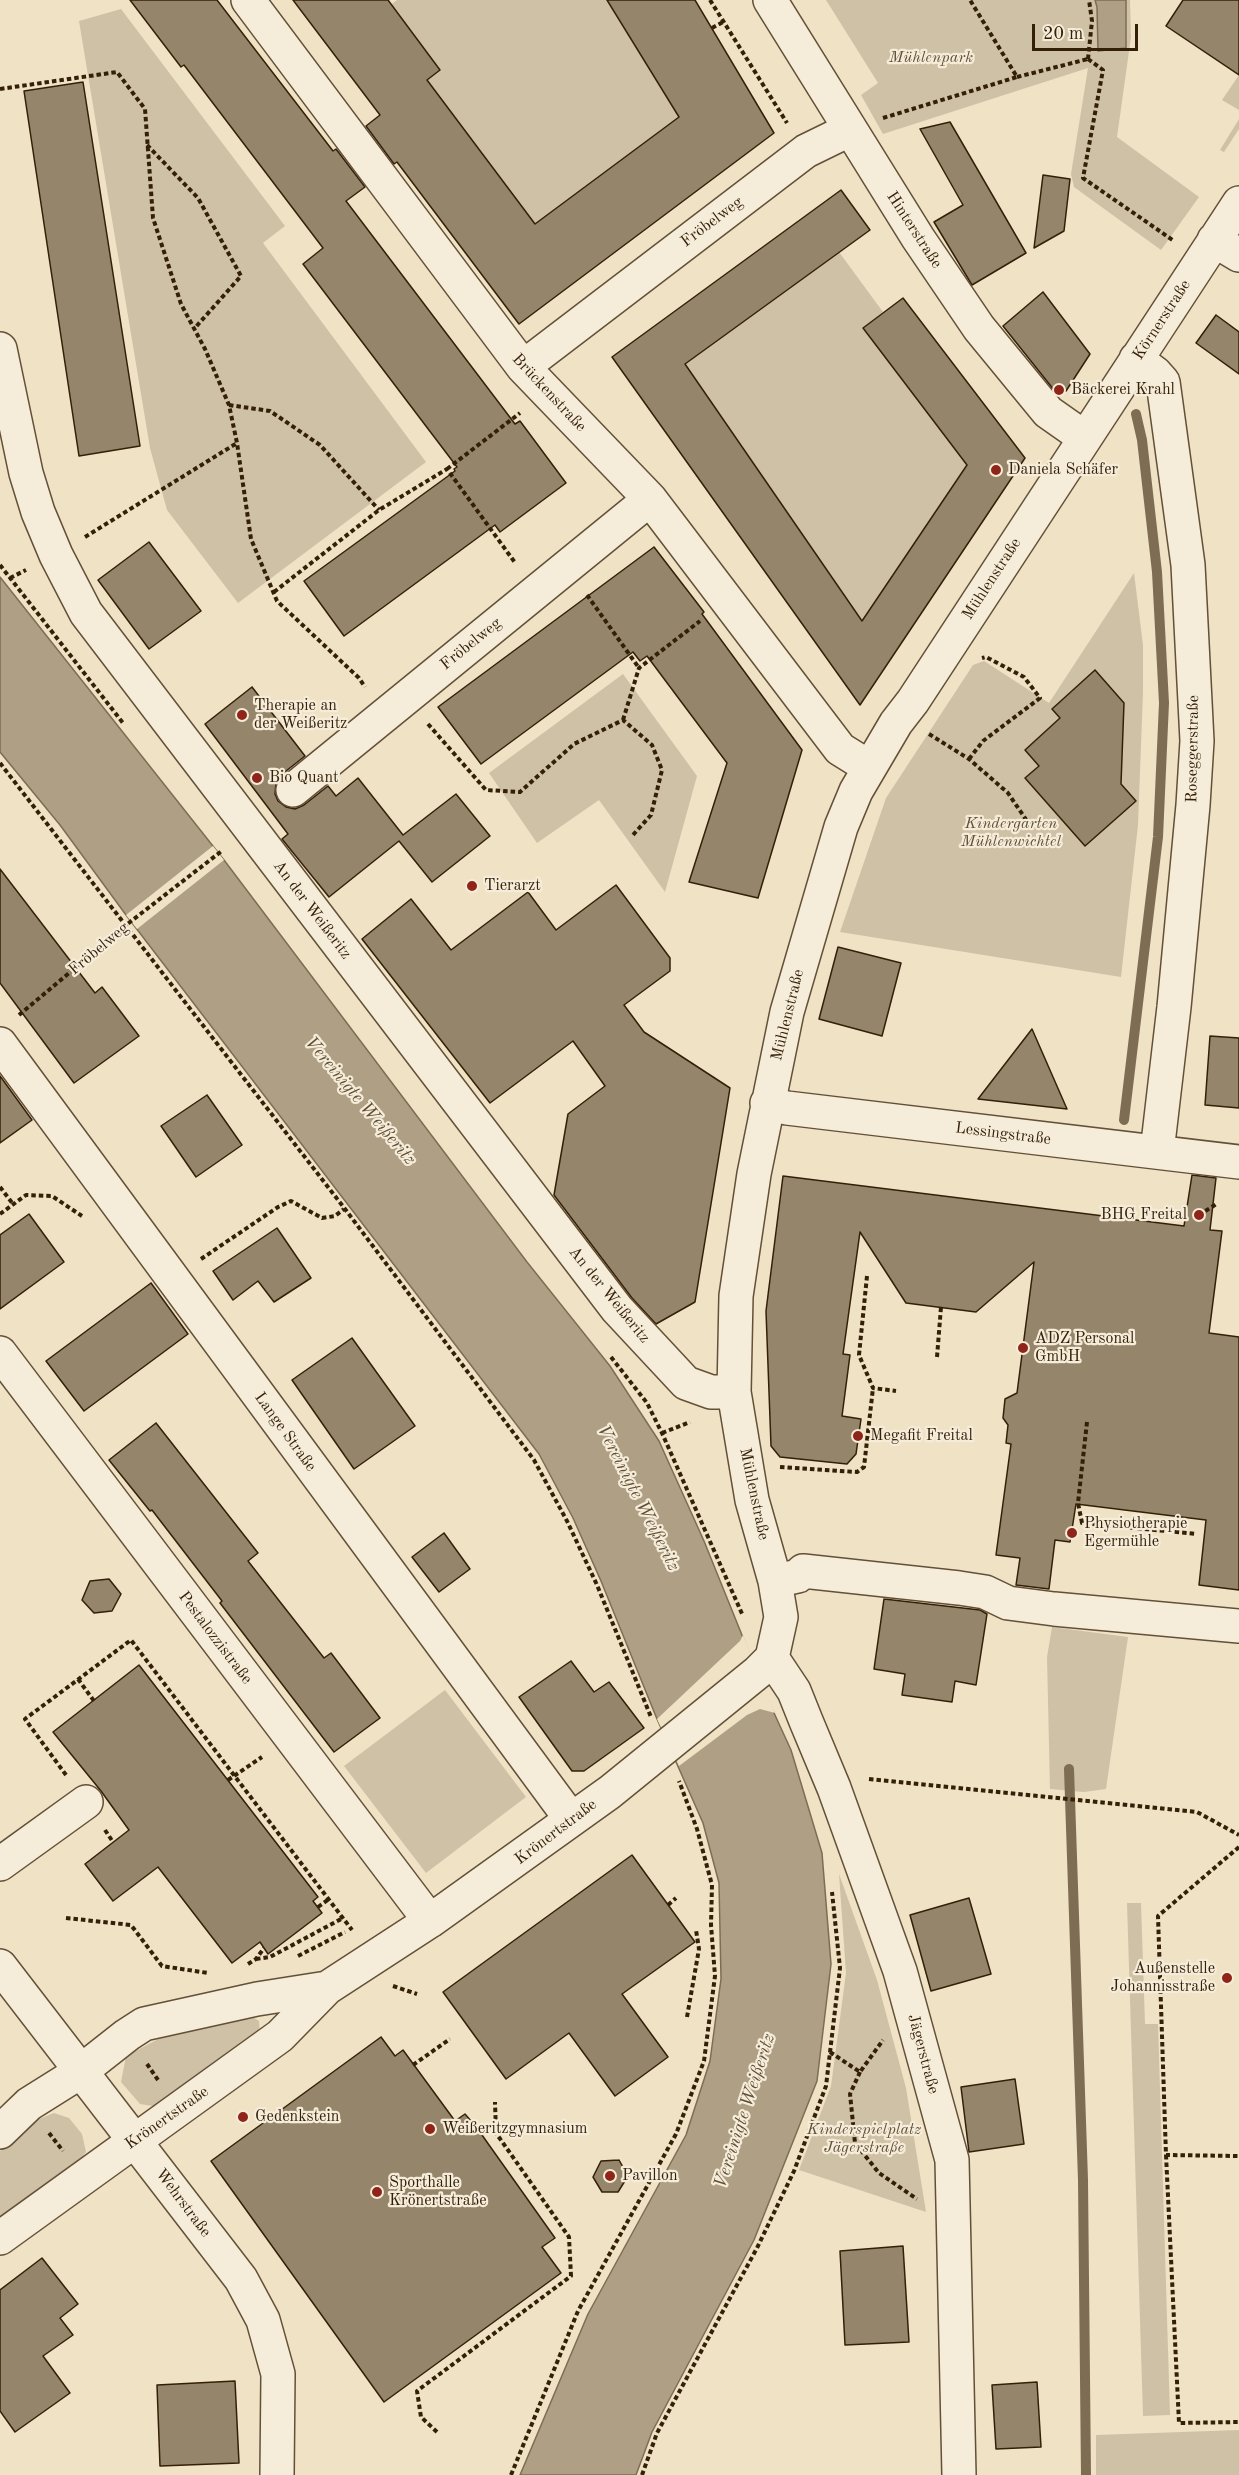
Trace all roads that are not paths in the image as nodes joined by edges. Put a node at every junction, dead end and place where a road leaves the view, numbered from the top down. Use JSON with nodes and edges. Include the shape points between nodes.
{"nodes":[{"id":1,"x":248,"y":0,"type":"edge"},
{"id":2,"x":770,"y":0,"type":"edge"},
{"id":3,"x":849,"y":130,"type":"junction"},
{"id":4,"x":1239,"y":202,"type":"edge"},
{"id":5,"x":1226,"y":248,"type":"edge"},
{"id":6,"x":0,"y":349,"type":"edge"},
{"id":7,"x":1136,"y":359,"type":"junction"},
{"id":8,"x":523,"y":367,"type":"junction"},
{"id":9,"x":1085,"y":438,"type":"junction"},
{"id":10,"x":650,"y":499,"type":"junction"},
{"id":11,"x":869,"y":767,"type":"junction"},
{"id":12,"x":293,"y":790,"type":"dead end"},
{"id":13,"x":8,"y":1031,"type":"edge"},
{"id":14,"x":767,"y":1103,"type":"junction"},
{"id":15,"x":1157,"y":1152,"type":"junction"},
{"id":16,"x":1239,"y":1162,"type":"edge"},
{"id":17,"x":0,"y":1353,"type":"edge"},
{"id":18,"x":734,"y":1392,"type":"junction"},
{"id":19,"x":775,"y":1581,"type":"junction"},
{"id":20,"x":1239,"y":1626,"type":"edge"},
{"id":21,"x":765,"y":1665,"type":"junction"},
{"id":22,"x":86,"y":1802,"type":"road end"},
{"id":23,"x":571,"y":1819,"type":"junction"},
{"id":24,"x":0,"y":1864,"type":"edge"},
{"id":25,"x":430,"y":1921,"type":"junction"},
{"id":26,"x":0,"y":1966,"type":"edge"},
{"id":27,"x":327,"y":1988,"type":"junction"},
{"id":28,"x":80,"y":2072,"type":"junction"},
{"id":29,"x":0,"y":2132,"type":"edge"},
{"id":30,"x":135,"y":2140,"type":"junction"},
{"id":31,"x":0,"y":2238,"type":"edge"},
{"id":32,"x":277,"y":2475,"type":"edge"},
{"id":33,"x":958,"y":2475,"type":"edge"}],
"edges":[{"from":1,"to":8,"type":"street","name":"Brückenstraße"},
{"from":2,"to":3,"type":"street","name":"Hinterstraße"},
{"from":3,"to":8,"type":"street","name":"Fröbelweg","via":[[806,151]]},
{"from":3,"to":9,"type":"street","name":"Hinterstraße","via":[[979,328],[1048,412]]},
{"from":4,"to":5,"type":"street","name":"Körnerstraße"},
{"from":5,"to":7,"type":"street","name":"Körnerstraße"},
{"from":6,"to":18,"type":"street","name":"An der Weißeritz","via":[[38,512],[86,613],[618,1309],[686,1383],[711,1392]]},
{"from":7,"to":9,"type":"street","name":"Körnerstraße"},
{"from":7,"to":15,"type":"street","name":"Roseggerstraße","via":[[1163,382],[1188,566],[1197,741]]},
{"from":8,"to":10,"type":"street","name":"Brückenstraße"},
{"from":9,"to":11,"type":"street","name":"Mühlenstraße"},
{"from":10,"to":11,"type":"street","name":"Brückenstraße","via":[[840,749]]},
{"from":10,"to":12,"type":"street","name":"Fröbelweg"},
{"from":11,"to":14,"type":"street","name":"Mühlenstraße","via":[[841,827],[787,1012]]},
{"from":13,"to":23,"type":"street","name":"Lange Straße"},
{"from":14,"to":15,"type":"street","name":"Lessingstraße"},
{"from":14,"to":18,"type":"street","name":"Mühlenstraße","via":[[736,1296]]},
{"from":15,"to":16,"type":"street","name":"Lessingstraße"},
{"from":17,"to":25,"type":"street","name":"Pestalozzistraße"},
{"from":18,"to":19,"type":"street","name":"Mühlenstraße","via":[[752,1500]]},
{"from":19,"to":20,"type":"street","via":[[798,1576],[803,1571],[968,1589],[1008,1603],[1054,1610]]},
{"from":19,"to":21,"type":"street","name":"Mühlenstraße","via":[[781,1617]]},
{"from":21,"to":23,"type":"street","name":"Krönertstraße","via":[[610,1792]]},
{"from":21,"to":33,"type":"street","name":"Jägerstraße","via":[[785,1675],[834,1788],[900,1971],[952,2160]]},
{"from":22,"to":24,"type":"street"},
{"from":23,"to":25,"type":"street","name":"Krönertstraße"},
{"from":25,"to":27,"type":"street","name":"Krönertstraße"},
{"from":26,"to":28,"type":"street","name":"Wehrstraße"},
{"from":27,"to":28,"type":"street","name":"Krönertstraße","via":[[257,1999],[144,2025]]},
{"from":27,"to":30,"type":"street","name":"Krönertstraße","via":[[280,2036]]},
{"from":28,"to":29,"type":"street","name":"Krönertstraße","via":[[29,2104]]},
{"from":28,"to":30,"type":"street","name":"Wehrstraße"},
{"from":30,"to":31,"type":"street","name":"Krönertstraße"},
{"from":30,"to":32,"type":"street","name":"Wehrstraße","via":[[241,2279],[263,2320],[278,2374]]}]}
